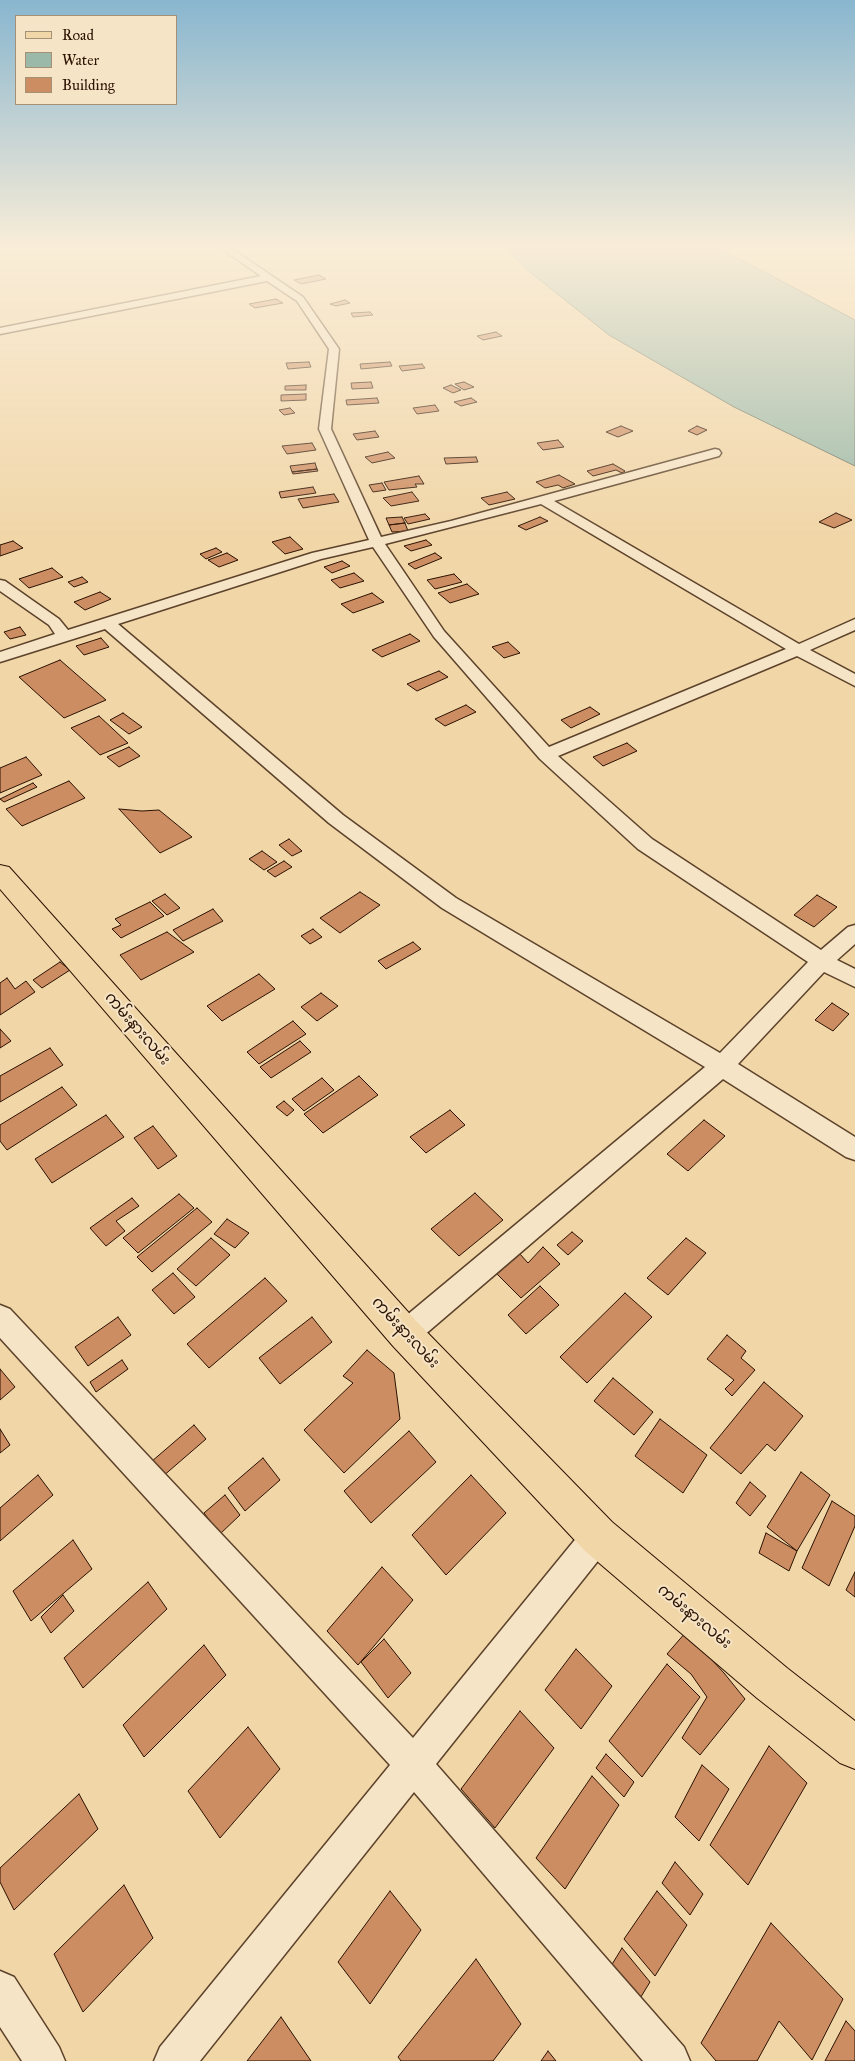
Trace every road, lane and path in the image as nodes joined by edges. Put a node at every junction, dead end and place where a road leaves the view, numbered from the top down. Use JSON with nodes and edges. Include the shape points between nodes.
{"nodes":[{"id":1,"x":331,"y":345,"type":"edge"},
{"id":2,"x":715,"y":453,"type":"dead end"},
{"id":3,"x":543,"y":500,"type":"junction"},
{"id":4,"x":377,"y":543,"type":"junction"},
{"id":5,"x":0,"y":584,"type":"edge"},
{"id":6,"x":106,"y":622,"type":"junction"},
{"id":7,"x":855,"y":624,"type":"edge"},
{"id":8,"x":64,"y":636,"type":"junction"},
{"id":9,"x":798,"y":650,"type":"junction"},
{"id":10,"x":0,"y":657,"type":"edge"},
{"id":11,"x":855,"y":681,"type":"edge"},
{"id":12,"x":546,"y":755,"type":"junction"},
{"id":13,"x":0,"y":873,"type":"edge"},
{"id":14,"x":855,"y":932,"type":"edge"},
{"id":15,"x":822,"y":961,"type":"junction"},
{"id":16,"x":855,"y":979,"type":"edge"},
{"id":17,"x":722,"y":1066,"type":"junction"},
{"id":18,"x":855,"y":1150,"type":"edge"},
{"id":19,"x":0,"y":1318,"type":"edge"},
{"id":20,"x":404,"y":1334,"type":"junction"},
{"id":21,"x":598,"y":1536,"type":"junction"},
{"id":22,"x":855,"y":1748,"type":"edge"},
{"id":23,"x":412,"y":1763,"type":"junction"},
{"id":24,"x":0,"y":1991,"type":"edge"},
{"id":25,"x":45,"y":2061,"type":"edge"},
{"id":26,"x":174,"y":2061,"type":"edge"},
{"id":27,"x":670,"y":2061,"type":"edge"}],
"edges":[{"from":1,"to":4,"type":"street","via":[[334,349],[325,429]]},
{"from":2,"to":3,"type":"street"},
{"from":3,"to":4,"type":"street"},
{"from":3,"to":9,"type":"street"},
{"from":4,"to":6,"type":"street","via":[[317,556]]},
{"from":4,"to":12,"type":"street","via":[[439,634]]},
{"from":5,"to":8,"type":"street","via":[[54,622]]},
{"from":6,"to":8,"type":"street"},
{"from":6,"to":17,"type":"street","via":[[336,819],[449,903]]},
{"from":7,"to":9,"type":"street"},
{"from":8,"to":10,"type":"street"},
{"from":9,"to":11,"type":"street"},
{"from":9,"to":12,"type":"street"},
{"from":12,"to":15,"type":"street","via":[[644,844]]},
{"from":13,"to":20,"type":"main road","name":"ကမ်းနားလမ်း"},
{"from":14,"to":15,"type":"street"},
{"from":15,"to":16,"type":"street"},
{"from":15,"to":17,"type":"street"},
{"from":17,"to":18,"type":"street"},
{"from":17,"to":20,"type":"street"},
{"from":19,"to":23,"type":"street"},
{"from":20,"to":21,"type":"main road","name":"ကမ်းနားလမ်း"},
{"from":21,"to":22,"type":"main road","name":"ကမ်းနားလမ်း","via":[[772,1683]]},
{"from":21,"to":23,"type":"street"},
{"from":23,"to":26,"type":"street"},
{"from":23,"to":27,"type":"street"},
{"from":24,"to":25,"type":"street"}]}
